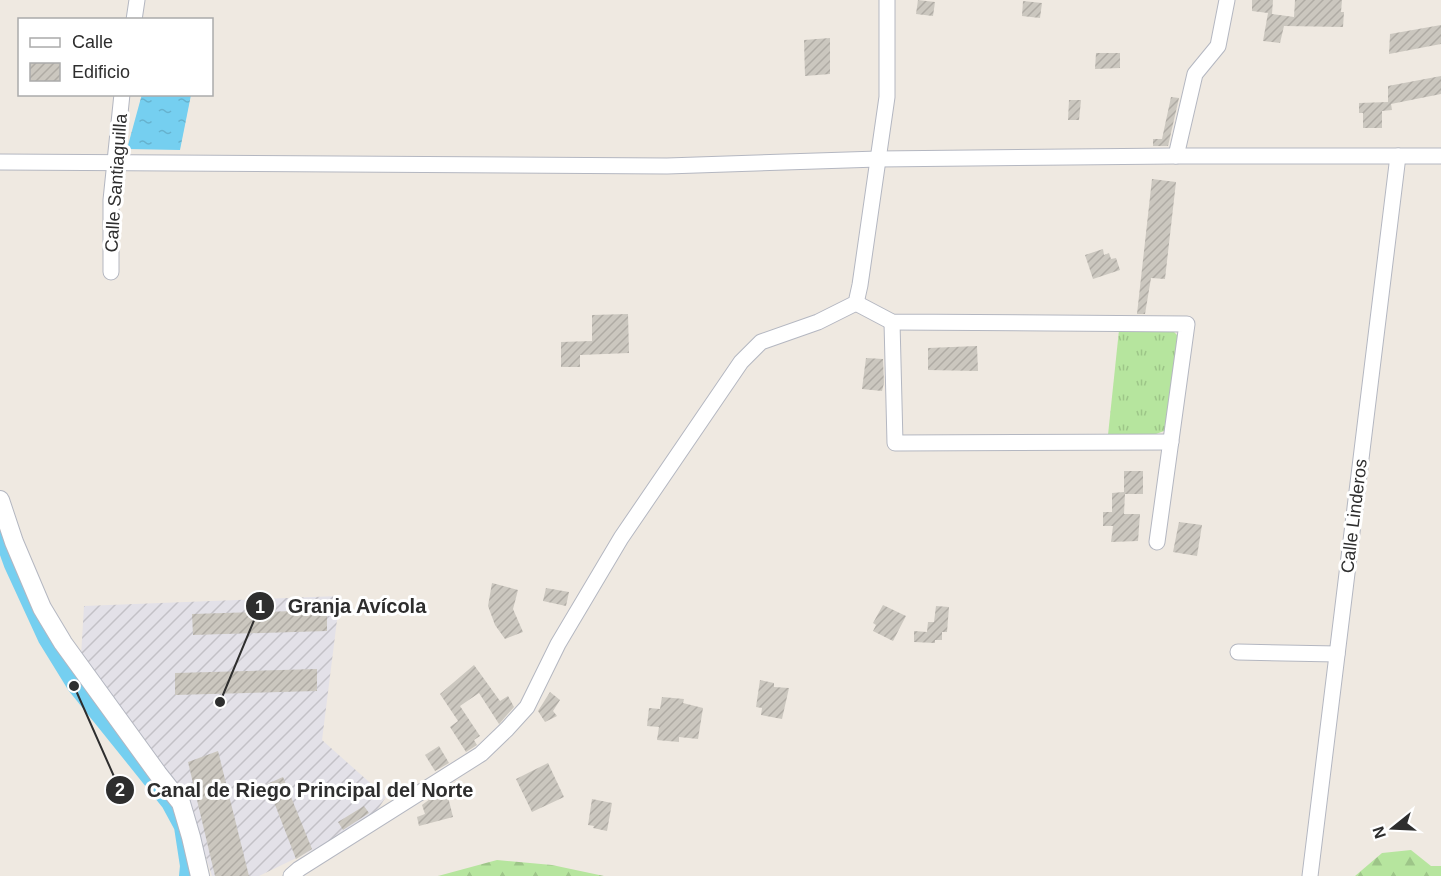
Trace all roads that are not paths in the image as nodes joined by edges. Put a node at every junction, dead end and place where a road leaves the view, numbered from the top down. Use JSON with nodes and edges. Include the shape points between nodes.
{"nodes":[{"id":1,"x":137,"y":0,"type":"edge"},
{"id":2,"x":887,"y":0,"type":"edge"},
{"id":3,"x":1227,"y":0,"type":"edge"},
{"id":4,"x":134,"y":18,"type":"edge"},
{"id":5,"x":122,"y":96,"type":"edge"},
{"id":6,"x":1176,"y":156,"type":"junction"},
{"id":7,"x":1398,"y":156,"type":"junction"},
{"id":8,"x":1441,"y":156,"type":"edge"},
{"id":9,"x":878,"y":159,"type":"junction"},
{"id":10,"x":0,"y":162,"type":"edge"},
{"id":11,"x":115,"y":162,"type":"junction"},
{"id":12,"x":111,"y":272,"type":"dead end"},
{"id":13,"x":856,"y":303,"type":"junction"},
{"id":14,"x":892,"y":322,"type":"junction"},
{"id":15,"x":1171,"y":442,"type":"junction"},
{"id":16,"x":0,"y":500,"type":"edge"},
{"id":17,"x":1157,"y":542,"type":"dead end"},
{"id":18,"x":1238,"y":652,"type":"dead end"},
{"id":19,"x":1337,"y":654,"type":"junction"},
{"id":20,"x":200,"y":876,"type":"edge"},
{"id":21,"x":291,"y":876,"type":"edge"},
{"id":22,"x":1310,"y":876,"type":"edge"}],
"edges":[{"from":1,"to":4,"type":"street"},
{"from":2,"to":9,"type":"street","via":[[888,96]]},
{"from":3,"to":6,"type":"street","via":[[1218,46],[1196,74]]},
{"from":5,"to":11,"type":"street","name":"Calle Santiaguilla"},
{"from":6,"to":7,"type":"street"},
{"from":6,"to":9,"type":"street"},
{"from":7,"to":8,"type":"street"},
{"from":7,"to":19,"type":"street","name":"Calle Linderos"},
{"from":9,"to":11,"type":"street","via":[[667,166]]},
{"from":9,"to":13,"type":"street"},
{"from":10,"to":11,"type":"street"},
{"from":11,"to":12,"type":"street","name":"Calle Santiaguilla"},
{"from":13,"to":14,"type":"street"},
{"from":13,"to":21,"type":"street","via":[[818,322],[761,342],[741,362],[621,538],[558,644],[527,707],[507,729],[481,754]]},
{"from":14,"to":15,"type":"street","via":[[895,443]]},
{"from":14,"to":15,"type":"street","via":[[1186,324]]},
{"from":15,"to":17,"type":"street"},
{"from":16,"to":20,"type":"street","via":[[42,608],[63,643],[181,802]]},
{"from":18,"to":19,"type":"street"},
{"from":19,"to":22,"type":"street","name":"Calle Linderos"}]}
